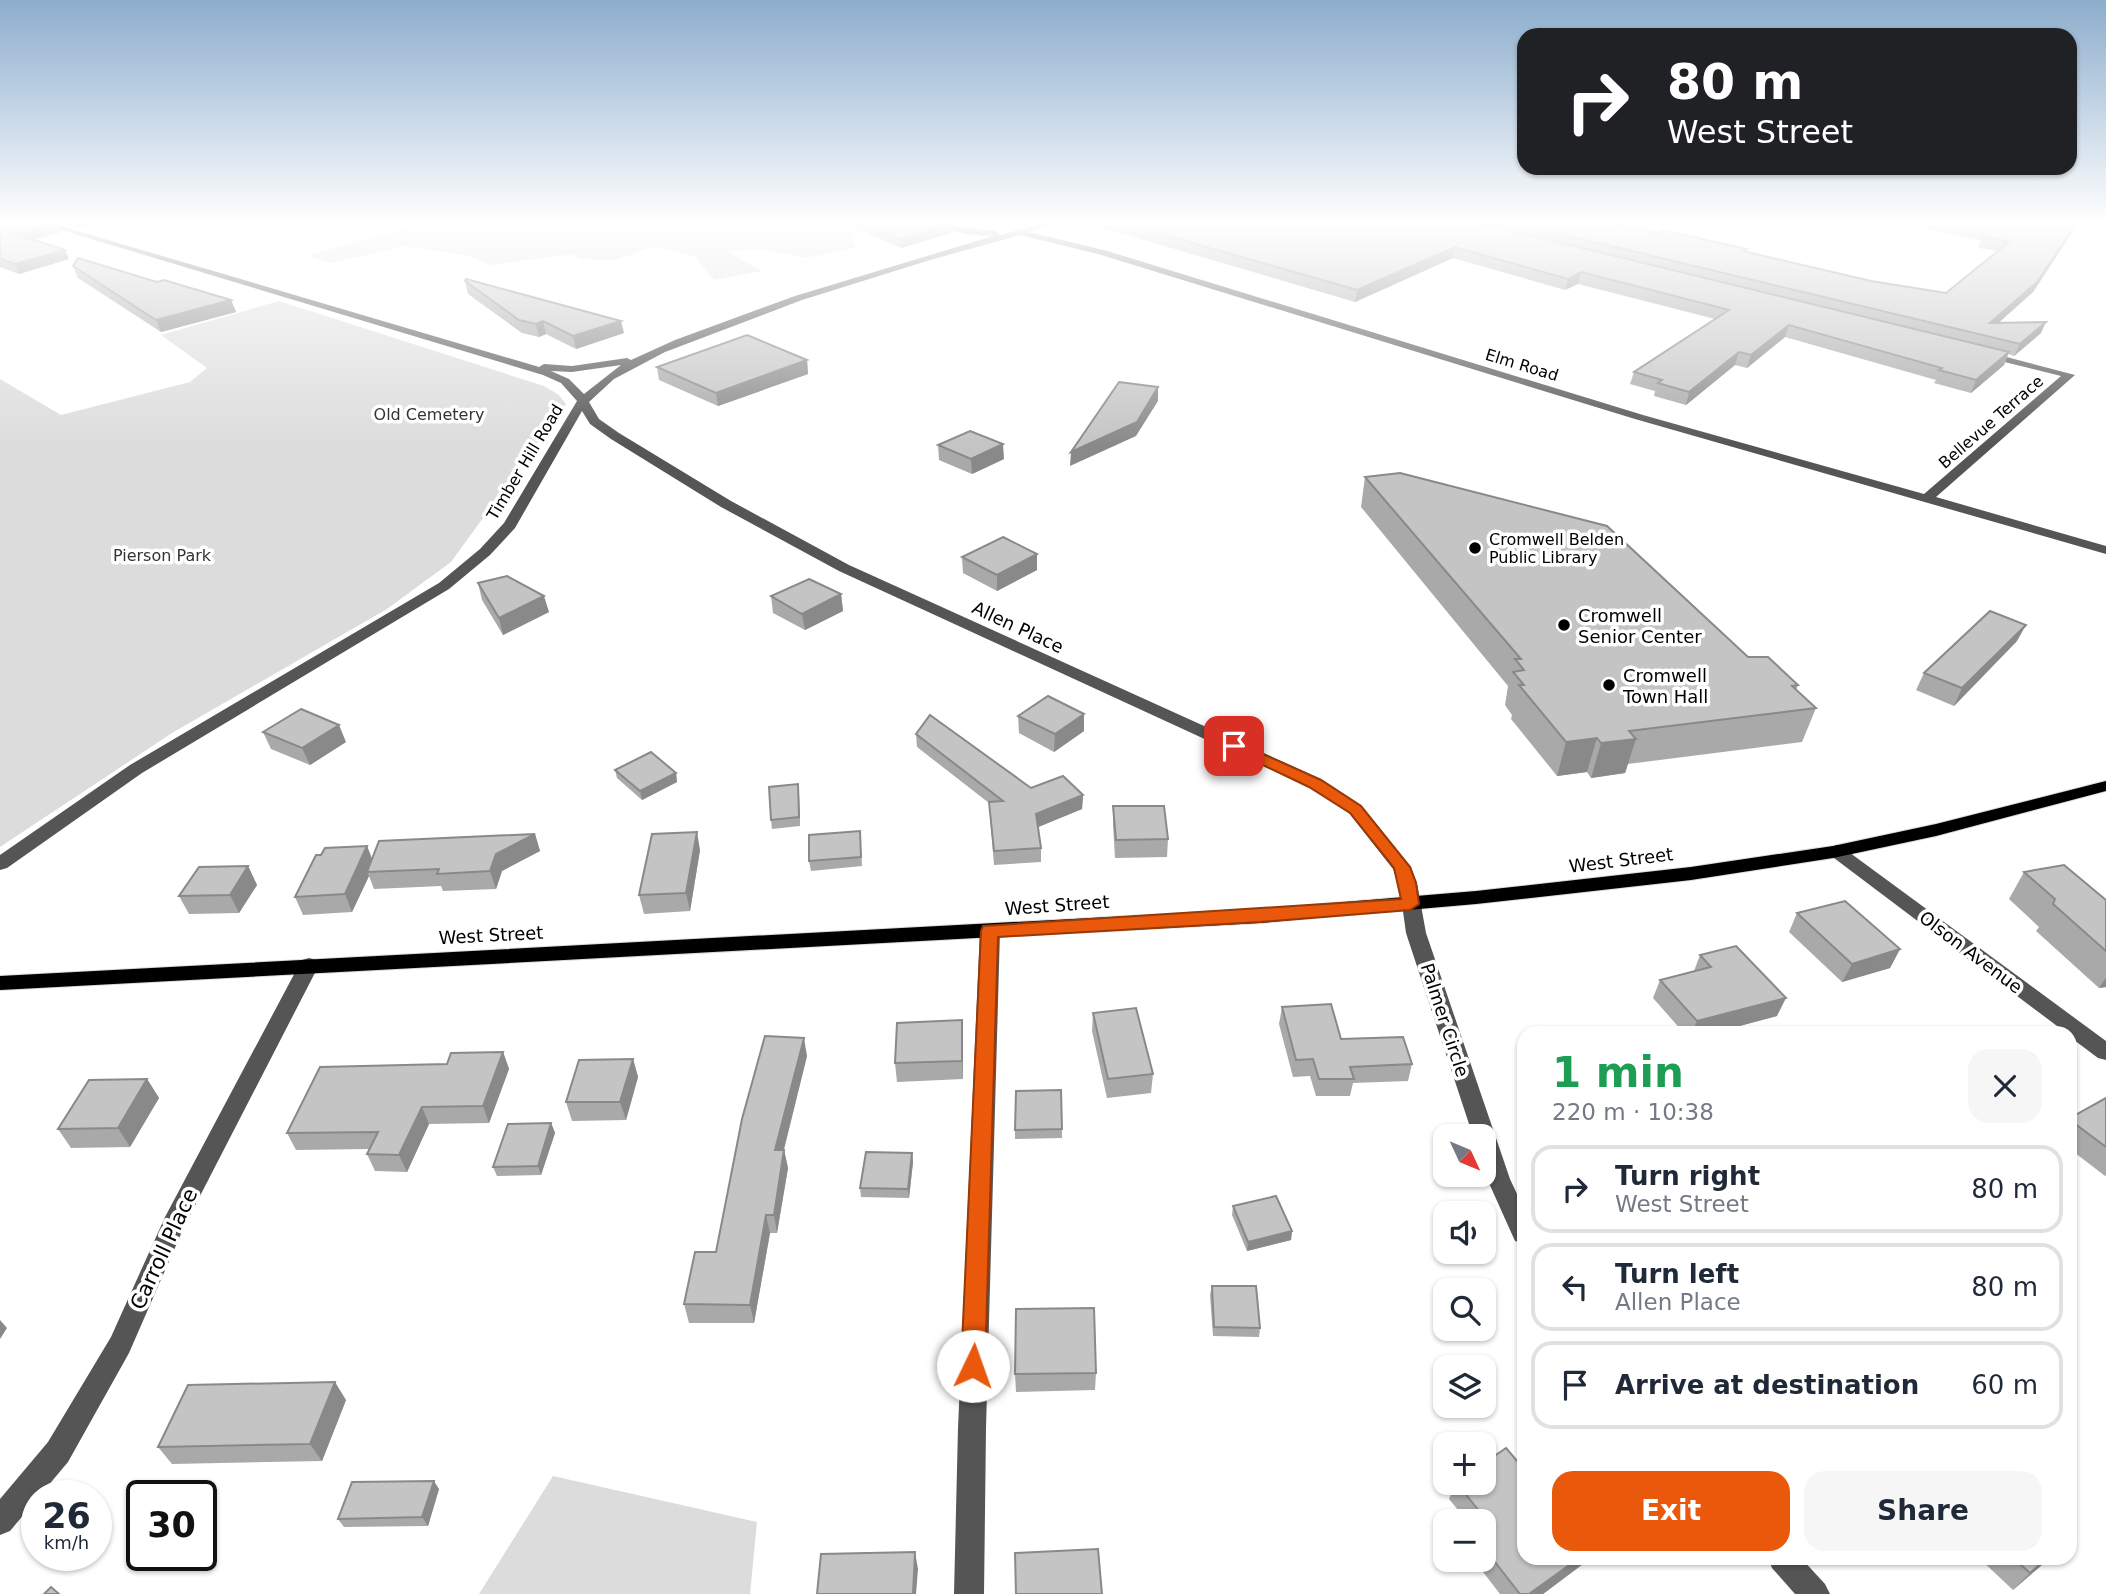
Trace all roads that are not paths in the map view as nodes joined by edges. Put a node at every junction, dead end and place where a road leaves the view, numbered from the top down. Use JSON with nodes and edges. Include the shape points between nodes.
{"nodes":[{"id":1,"x":291,"y":296,"type":"edge"},
{"id":2,"x":806,"y":296,"type":"edge"},
{"id":3,"x":1246,"y":296,"type":"edge"},
{"id":4,"x":1974,"y":352,"type":"edge"},
{"id":5,"x":644,"y":357,"type":"junction"},
{"id":6,"x":517,"y":363,"type":"junction"},
{"id":7,"x":581,"y":403,"type":"junction"},
{"id":8,"x":1926,"y":499,"type":"junction"},
{"id":9,"x":2106,"y":550,"type":"edge"},
{"id":10,"x":2106,"y":786,"type":"edge"},
{"id":11,"x":1836,"y":851,"type":"junction"},
{"id":12,"x":0,"y":864,"type":"edge"},
{"id":13,"x":1410,"y":904,"type":"junction"},
{"id":14,"x":990,"y":931,"type":"junction"},
{"id":15,"x":309,"y":965,"type":"junction"},
{"id":16,"x":0,"y":983,"type":"edge"},
{"id":17,"x":2071,"y":1026,"type":"edge"},
{"id":18,"x":2077,"y":1030,"type":"edge"},
{"id":19,"x":2106,"y":1052,"type":"edge"},
{"id":20,"x":1480,"y":1124,"type":"edge"},
{"id":21,"x":1496,"y":1173,"type":"edge"},
{"id":22,"x":1517,"y":1219,"type":"edge"},
{"id":23,"x":0,"y":1521,"type":"edge"},
{"id":24,"x":1788,"y":1565,"type":"edge"},
{"id":25,"x":969,"y":1594,"type":"edge"},
{"id":26,"x":1815,"y":1594,"type":"edge"}],
"edges":[{"from":1,"to":6,"type":"street"},
{"from":2,"to":5,"type":"street","name":"Timber Hill Road"},
{"from":3,"to":8,"type":"street","name":"Elm Road"},
{"from":4,"to":8,"type":"street","name":"Bellevue Terrace","via":[[2068,375]]},
{"from":5,"to":6,"type":"street","via":[[572,369]]},
{"from":5,"to":7,"type":"street","name":"Timber Hill Road","via":[[596,386]]},
{"from":6,"to":7,"type":"street","name":"Allen Place","via":[[565,382]]},
{"from":7,"to":12,"type":"street","name":"Timber Hill Road","via":[[510,525],[444,586],[136,769]]},
{"from":7,"to":13,"type":"street","name":"Allen Place","via":[[594,421],[615,436],[844,568],[1338,796],[1390,849],[1408,883]]},
{"from":8,"to":9,"type":"street","name":"Elm Road"},
{"from":10,"to":11,"type":"main road","name":"West Street","via":[[1973,822]]},
{"from":11,"to":13,"type":"main road","name":"West Street","via":[[1613,883]]},
{"from":11,"to":17,"type":"street","name":"Olson Avenue"},
{"from":13,"to":14,"type":"main road","name":"West Street"},
{"from":13,"to":20,"type":"street","name":"Palmer Circle"},
{"from":14,"to":15,"type":"main road","name":"West Street"},
{"from":14,"to":25,"type":"street","via":[[970,1449]]},
{"from":15,"to":16,"type":"main road","name":"West Street"},
{"from":15,"to":23,"type":"street","name":"Carroll Place","via":[[173,1224],[120,1345],[58,1452]]},
{"from":18,"to":19,"type":"street","name":"Olson Avenue"},
{"from":21,"to":22,"type":"street","name":"Palmer Circle"},
{"from":24,"to":26,"type":"street"}]}
